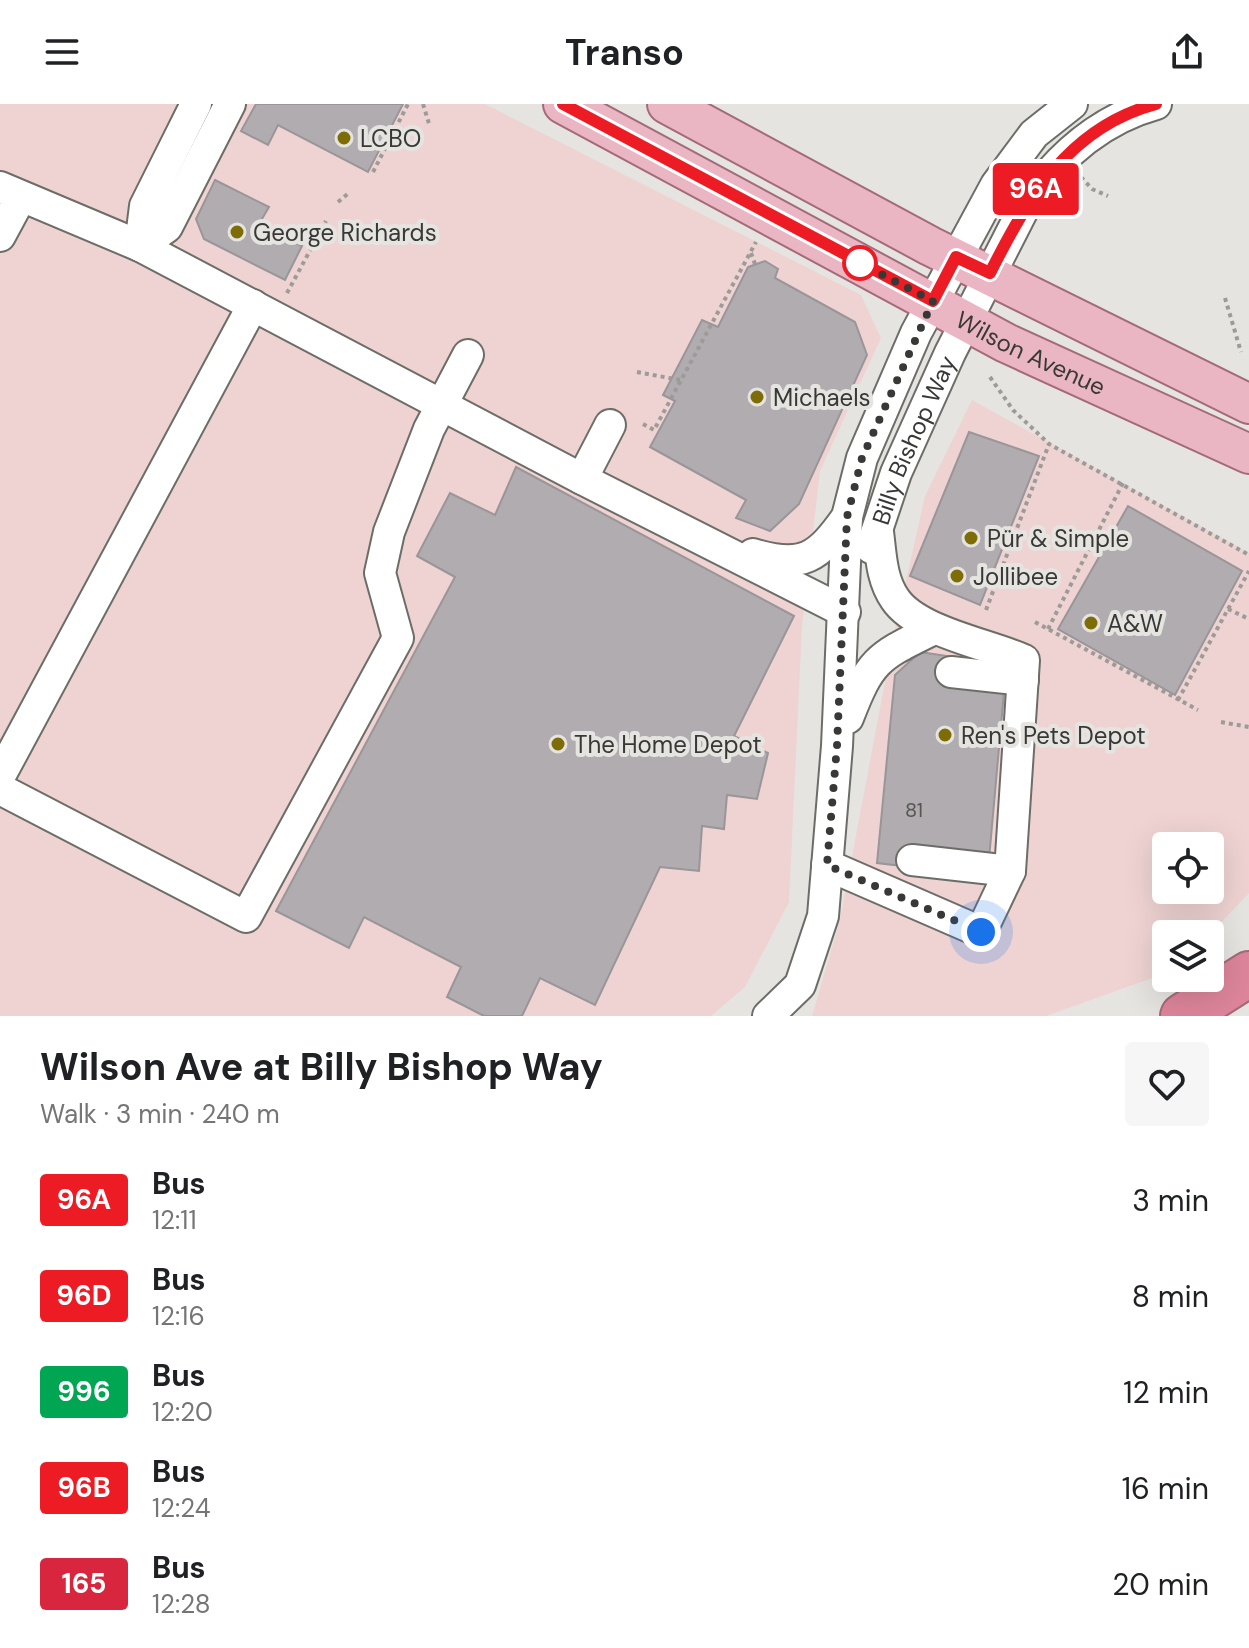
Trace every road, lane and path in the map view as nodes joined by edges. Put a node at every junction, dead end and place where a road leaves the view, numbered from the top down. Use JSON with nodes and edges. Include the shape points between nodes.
{"nodes":[{"id":1,"x":196,"y":104,"type":"edge"},
{"id":2,"x":230,"y":104,"type":"edge"},
{"id":3,"x":408,"y":104,"type":"edge"},
{"id":4,"x":423,"y":104,"type":"edge"},
{"id":5,"x":563,"y":104,"type":"edge"},
{"id":6,"x":667,"y":104,"type":"edge"},
{"id":7,"x":1072,"y":104,"type":"edge"},
{"id":8,"x":1156,"y":104,"type":"edge"},
{"id":9,"x":430,"y":127,"type":"dead end"},
{"id":10,"x":1073,"y":168,"type":"dead end"},
{"id":11,"x":373,"y":172,"type":"dead end"},
{"id":12,"x":10,"y":192,"type":"edge"},
{"id":13,"x":350,"y":192,"type":"dead end"},
{"id":14,"x":1108,"y":196,"type":"dead end"},
{"id":15,"x":338,"y":202,"type":"dead end"},
{"id":16,"x":326,"y":221,"type":"dead end"},
{"id":17,"x":0,"y":236,"type":"edge"},
{"id":18,"x":757,"y":240,"type":"dead end"},
{"id":19,"x":140,"y":246,"type":"junction"},
{"id":20,"x":751,"y":253,"type":"junction"},
{"id":21,"x":956,"y":257,"type":"junction"},
{"id":22,"x":755,"y":264,"type":"dead end"},
{"id":23,"x":990,"y":273,"type":"junction"},
{"id":24,"x":1225,"y":298,"type":"dead end"},
{"id":25,"x":283,"y":299,"type":"dead end"},
{"id":26,"x":933,"y":301,"type":"junction"},
{"id":27,"x":253,"y":305,"type":"junction"},
{"id":28,"x":967,"y":320,"type":"junction"},
{"id":29,"x":1241,"y":352,"type":"dead end"},
{"id":30,"x":468,"y":355,"type":"dead end"},
{"id":31,"x":637,"y":372,"type":"dead end"},
{"id":32,"x":990,"y":377,"type":"dead end"},
{"id":33,"x":680,"y":380,"type":"junction"},
{"id":34,"x":442,"y":402,"type":"junction"},
{"id":35,"x":1249,"y":404,"type":"edge"},
{"id":36,"x":643,"y":424,"type":"dead end"},
{"id":37,"x":610,"y":425,"type":"dead end"},
{"id":38,"x":1049,"y":444,"type":"junction"},
{"id":39,"x":1245,"y":445,"type":"edge"},
{"id":40,"x":582,"y":479,"type":"junction"},
{"id":41,"x":1123,"y":483,"type":"junction"},
{"id":42,"x":847,"y":517,"type":"junction"},
{"id":43,"x":878,"y":532,"type":"junction"},
{"id":44,"x":709,"y":541,"type":"junction"},
{"id":45,"x":1249,"y":555,"type":"edge"},
{"id":46,"x":1249,"y":571,"type":"edge"},
{"id":47,"x":1228,"y":609,"type":"junction"},
{"id":48,"x":986,"y":610,"type":"dead end"},
{"id":49,"x":845,"y":612,"type":"junction"},
{"id":50,"x":1249,"y":619,"type":"edge"},
{"id":51,"x":1035,"y":622,"type":"dead end"},
{"id":52,"x":934,"y":629,"type":"junction"},
{"id":53,"x":1048,"y":629,"type":"junction"},
{"id":54,"x":951,"y":672,"type":"dead end"},
{"id":55,"x":1023,"y":680,"type":"junction"},
{"id":56,"x":1178,"y":700,"type":"junction"},
{"id":57,"x":1198,"y":710,"type":"dead end"},
{"id":58,"x":1249,"y":717,"type":"edge"},
{"id":59,"x":1221,"y":722,"type":"dead end"},
{"id":60,"x":1246,"y":726,"type":"edge"},
{"id":61,"x":837,"y":746,"type":"junction"},
{"id":62,"x":0,"y":776,"type":"edge"},
{"id":63,"x":0,"y":789,"type":"edge"},
{"id":64,"x":912,"y":860,"type":"dead end"},
{"id":65,"x":827,"y":865,"type":"junction"},
{"id":66,"x":1010,"y":871,"type":"junction"},
{"id":67,"x":1249,"y":974,"type":"edge"},
{"id":68,"x":1249,"y":987,"type":"edge"},
{"id":69,"x":768,"y":1016,"type":"edge"},
{"id":70,"x":1183,"y":1016,"type":"edge"},
{"id":71,"x":1221,"y":1016,"type":"edge"}],
"edges":[{"from":1,"to":19,"type":"street","via":[[145,206]]},
{"from":2,"to":19,"type":"street","via":[[167,227]]},
{"from":3,"to":11,"type":"path"},
{"from":4,"to":9,"type":"path"},
{"from":5,"to":26,"type":"main road","name":"Wilson Avenue"},
{"from":6,"to":21,"type":"main road","name":"Wilson Avenue"},
{"from":7,"to":21,"type":"street","name":"Billy Bishop Way","via":[[1013,157]]},
{"from":8,"to":23,"type":"street","name":"Billy Bishop Way","via":[[1103,126],[1060,160],[1027,202]]},
{"from":10,"to":14,"type":"path","via":[[1092,189]]},
{"from":12,"to":17,"type":"street"},
{"from":12,"to":19,"type":"street"},
{"from":13,"to":15,"type":"path"},
{"from":16,"to":25,"type":"path"},
{"from":18,"to":20,"type":"path"},
{"from":19,"to":27,"type":"street"},
{"from":20,"to":22,"type":"path"},
{"from":20,"to":33,"type":"path"},
{"from":21,"to":23,"type":"main road","name":"Wilson Avenue"},
{"from":21,"to":26,"type":"street","name":"Billy Bishop Way"},
{"from":23,"to":28,"type":"street","name":"Billy Bishop Way"},
{"from":23,"to":35,"type":"main road","name":"Wilson Avenue"},
{"from":24,"to":29,"type":"path"},
{"from":26,"to":28,"type":"main road","name":"Wilson Avenue"},
{"from":26,"to":42,"type":"street","name":"Billy Bishop Way","via":[[862,458]]},
{"from":27,"to":34,"type":"street"},
{"from":27,"to":62,"type":"street"},
{"from":28,"to":39,"type":"main road","name":"Wilson Avenue","via":[[1006,343]]},
{"from":28,"to":43,"type":"street","name":"Billy Bishop Way","via":[[896,473]]},
{"from":30,"to":34,"type":"street"},
{"from":31,"to":33,"type":"path"},
{"from":32,"to":38,"type":"path","via":[[1013,410]]},
{"from":33,"to":36,"type":"path","via":[[654,430]]},
{"from":34,"to":40,"type":"street"},
{"from":34,"to":63,"type":"street","via":[[389,532],[380,573],[398,638],[246,917]]},
{"from":37,"to":40,"type":"street"},
{"from":38,"to":41,"type":"path"},
{"from":38,"to":48,"type":"path"},
{"from":40,"to":44,"type":"street"},
{"from":41,"to":45,"type":"path"},
{"from":41,"to":53,"type":"path"},
{"from":42,"to":44,"type":"street","via":[[825,548],[782,563]]},
{"from":42,"to":49,"type":"street","name":"Billy Bishop Way"},
{"from":43,"to":49,"type":"street","name":"Billy Bishop Way"},
{"from":43,"to":52,"type":"street","via":[[882,569],[895,600]]},
{"from":44,"to":49,"type":"street"},
{"from":46,"to":47,"type":"path"},
{"from":47,"to":50,"type":"path"},
{"from":47,"to":56,"type":"path"},
{"from":49,"to":61,"type":"street","name":"Billy Bishop Way"},
{"from":51,"to":53,"type":"path"},
{"from":52,"to":55,"type":"street","via":[[1024,660]]},
{"from":52,"to":61,"type":"street","via":[[887,653],[864,675]]},
{"from":53,"to":56,"type":"path"},
{"from":54,"to":55,"type":"street"},
{"from":55,"to":66,"type":"street"},
{"from":56,"to":57,"type":"path"},
{"from":58,"to":60,"type":"path"},
{"from":59,"to":60,"type":"path"},
{"from":61,"to":65,"type":"street","name":"Billy Bishop Way"},
{"from":64,"to":66,"type":"street"},
{"from":65,"to":66,"type":"street","via":[[981,932]]},
{"from":65,"to":69,"type":"street","name":"Billy Bishop Way","via":[[823,916],[800,985]]},
{"from":67,"to":70,"type":"highway"},
{"from":68,"to":71,"type":"highway"}]}
